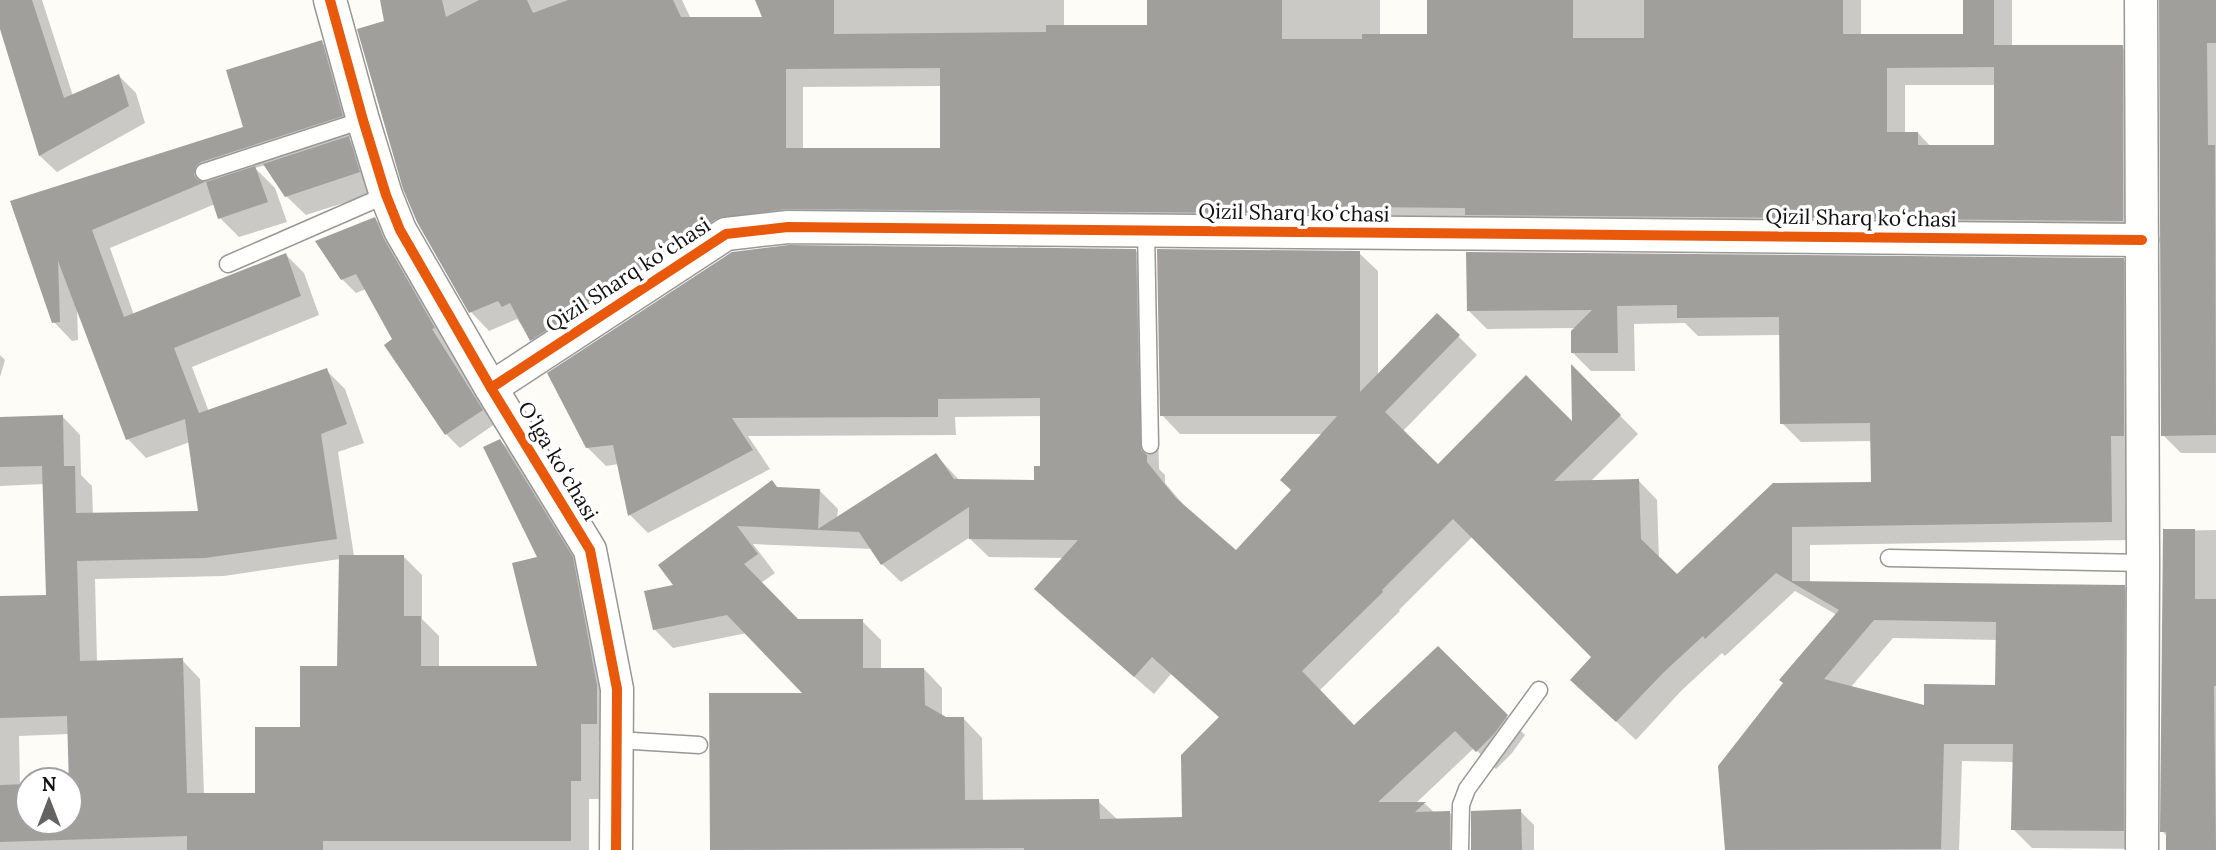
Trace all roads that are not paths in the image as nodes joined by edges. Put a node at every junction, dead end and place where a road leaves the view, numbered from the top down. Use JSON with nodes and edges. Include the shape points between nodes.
{"nodes":[{"id":1,"x":330,"y":0,"type":"edge"},
{"id":2,"x":2141,"y":0,"type":"edge"},
{"id":3,"x":363,"y":120,"type":"junction"},
{"id":4,"x":204,"y":172,"type":"dead end"},
{"id":5,"x":386,"y":195,"type":"junction"},
{"id":6,"x":1146,"y":230,"type":"junction"},
{"id":7,"x":2142,"y":240,"type":"junction"},
{"id":8,"x":228,"y":264,"type":"dead end"},
{"id":9,"x":491,"y":388,"type":"junction"},
{"id":10,"x":1150,"y":445,"type":"dead end"},
{"id":11,"x":1889,"y":558,"type":"dead end"},
{"id":12,"x":2143,"y":563,"type":"junction"},
{"id":13,"x":1539,"y":690,"type":"dead end"},
{"id":14,"x":617,"y":740,"type":"junction"},
{"id":15,"x":699,"y":745,"type":"dead end"},
{"id":16,"x":616,"y":850,"type":"edge"},
{"id":17,"x":1460,"y":850,"type":"edge"},
{"id":18,"x":2142,"y":850,"type":"edge"}],
"edges":[{"from":1,"to":3,"type":"street","name":"Oʻlga koʻchasi"},
{"from":2,"to":7,"type":"street"},
{"from":3,"to":4,"type":"lane"},
{"from":3,"to":5,"type":"street","name":"Oʻlga koʻchasi"},
{"from":5,"to":8,"type":"lane"},
{"from":5,"to":9,"type":"street","name":"Oʻlga koʻchasi","via":[[400,230]]},
{"from":6,"to":7,"type":"street","name":"Qizil Sharq koʻchasi"},
{"from":6,"to":9,"type":"street","name":"Qizil Sharq koʻchasi","via":[[788,227],[726,234]]},
{"from":6,"to":10,"type":"lane"},
{"from":7,"to":12,"type":"street"},
{"from":9,"to":14,"type":"street","name":"Oʻlga koʻchasi","via":[[590,550],[617,689]]},
{"from":11,"to":12,"type":"lane"},
{"from":12,"to":18,"type":"street"},
{"from":13,"to":17,"type":"lane","via":[[1467,789],[1461,806]]},
{"from":14,"to":15,"type":"lane"},
{"from":14,"to":16,"type":"street","name":"Oʻlga koʻchasi"}]}
